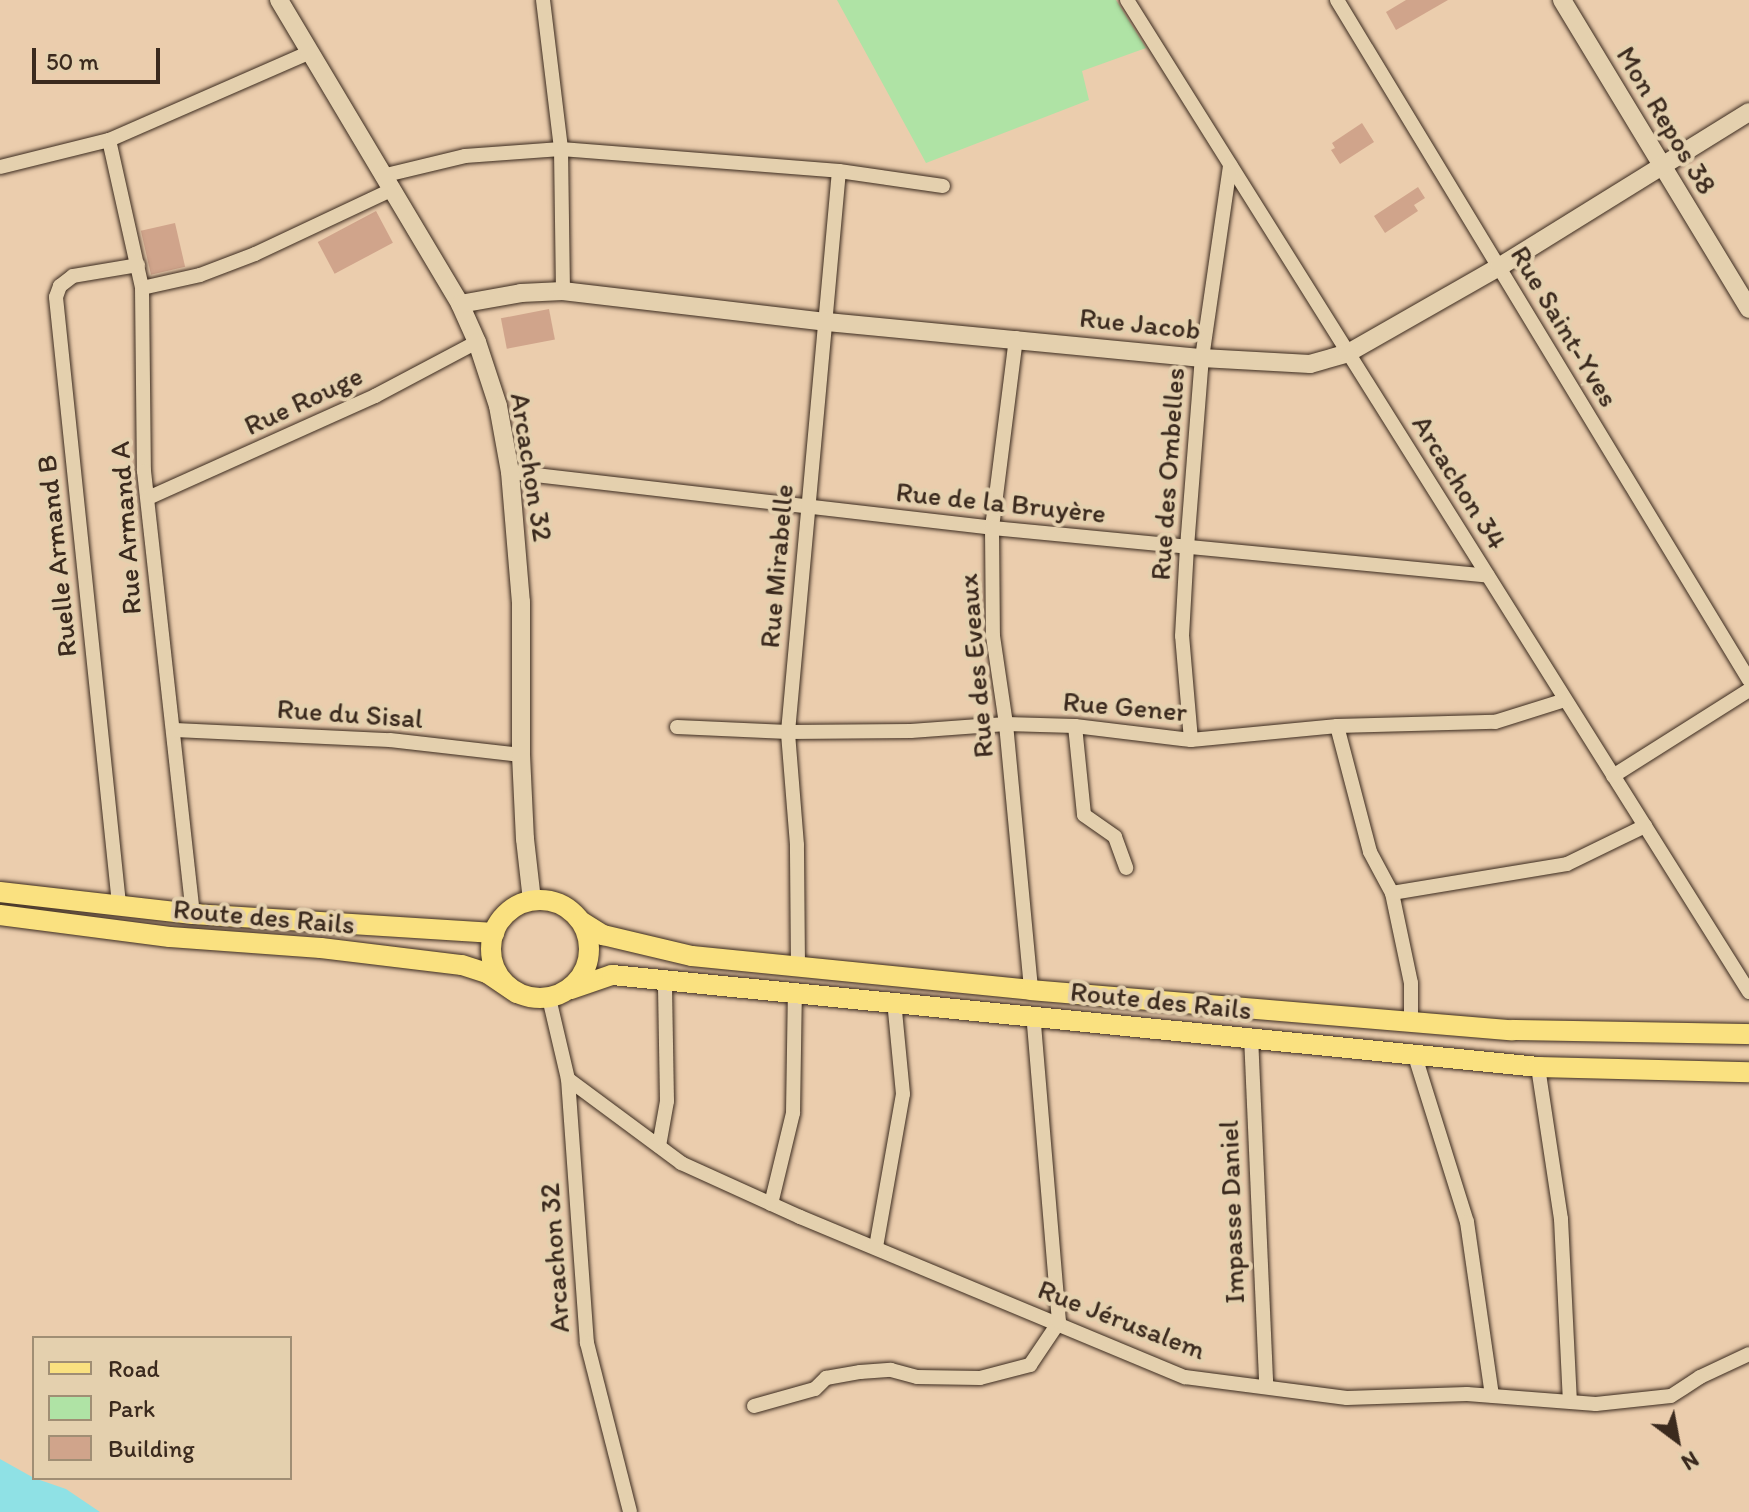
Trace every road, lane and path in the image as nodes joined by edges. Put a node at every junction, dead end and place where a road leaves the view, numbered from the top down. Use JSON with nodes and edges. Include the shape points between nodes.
{"nodes":[{"id":1,"x":279,"y":0,"type":"edge"},
{"id":2,"x":543,"y":0,"type":"edge"},
{"id":3,"x":1127,"y":0,"type":"edge"},
{"id":4,"x":1337,"y":0,"type":"edge"},
{"id":5,"x":1562,"y":0,"type":"edge"},
{"id":6,"x":310,"y":52,"type":"junction"},
{"id":7,"x":1749,"y":112,"type":"edge"},
{"id":8,"x":109,"y":140,"type":"junction"},
{"id":9,"x":561,"y":149,"type":"junction"},
{"id":10,"x":1230,"y":165,"type":"junction"},
{"id":11,"x":1662,"y":166,"type":"junction"},
{"id":12,"x":0,"y":167,"type":"edge"},
{"id":13,"x":839,"y":171,"type":"junction"},
{"id":14,"x":385,"y":184,"type":"junction"},
{"id":15,"x":943,"y":186,"type":"dead end"},
{"id":16,"x":138,"y":265,"type":"junction"},
{"id":17,"x":1499,"y":267,"type":"junction"},
{"id":18,"x":142,"y":288,"type":"junction"},
{"id":19,"x":563,"y":291,"type":"junction"},
{"id":20,"x":460,"y":304,"type":"junction"},
{"id":21,"x":1749,"y":309,"type":"edge"},
{"id":22,"x":827,"y":322,"type":"junction"},
{"id":23,"x":1016,"y":338,"type":"junction"},
{"id":24,"x":477,"y":342,"type":"junction"},
{"id":25,"x":1348,"y":353,"type":"junction"},
{"id":26,"x":1202,"y":358,"type":"junction"},
{"id":27,"x":510,"y":472,"type":"junction"},
{"id":28,"x":148,"y":498,"type":"junction"},
{"id":29,"x":807,"y":506,"type":"junction"},
{"id":30,"x":992,"y":528,"type":"junction"},
{"id":31,"x":1187,"y":547,"type":"junction"},
{"id":32,"x":1488,"y":576,"type":"junction"},
{"id":33,"x":1749,"y":680,"type":"edge"},
{"id":34,"x":1749,"y":690,"type":"edge"},
{"id":35,"x":1565,"y":700,"type":"junction"},
{"id":36,"x":1006,"y":724,"type":"junction"},
{"id":37,"x":1075,"y":726,"type":"junction"},
{"id":38,"x":1337,"y":726,"type":"junction"},
{"id":39,"x":677,"y":727,"type":"dead end"},
{"id":40,"x":175,"y":730,"type":"junction"},
{"id":41,"x":788,"y":732,"type":"junction"},
{"id":42,"x":1191,"y":740,"type":"junction"},
{"id":43,"x":521,"y":755,"type":"junction"},
{"id":44,"x":1613,"y":776,"type":"junction"},
{"id":45,"x":1645,"y":826,"type":"junction"},
{"id":46,"x":1126,"y":868,"type":"dead end"},
{"id":47,"x":1,"y":887,"type":"edge"},
{"id":48,"x":1392,"y":893,"type":"junction"},
{"id":49,"x":532,"y":900,"type":"junction"},
{"id":50,"x":119,"y":904,"type":"junction"},
{"id":51,"x":193,"y":914,"type":"junction"},
{"id":52,"x":0,"y":915,"type":"edge"},
{"id":53,"x":582,"y":922,"type":"junction"},
{"id":54,"x":494,"y":933,"type":"junction"},
{"id":55,"x":798,"y":967,"type":"junction"},
{"id":56,"x":665,"y":981,"type":"junction"},
{"id":57,"x":571,"y":989,"type":"junction"},
{"id":58,"x":1031,"y":990,"type":"junction"},
{"id":59,"x":795,"y":991,"type":"junction"},
{"id":60,"x":1749,"y":992,"type":"edge"},
{"id":61,"x":517,"y":993,"type":"junction"},
{"id":62,"x":549,"y":998,"type":"junction"},
{"id":63,"x":894,"y":1001,"type":"junction"},
{"id":64,"x":1033,"y":1015,"type":"junction"},
{"id":65,"x":1411,"y":1020,"type":"junction"},
{"id":66,"x":1749,"y":1034,"type":"edge"},
{"id":67,"x":1251,"y":1036,"type":"junction"},
{"id":68,"x":1414,"y":1053,"type":"junction"},
{"id":69,"x":1538,"y":1067,"type":"junction"},
{"id":70,"x":1749,"y":1072,"type":"edge"},
{"id":71,"x":568,"y":1079,"type":"junction"},
{"id":72,"x":659,"y":1146,"type":"junction"},
{"id":73,"x":771,"y":1204,"type":"junction"},
{"id":74,"x":876,"y":1247,"type":"junction"},
{"id":75,"x":1059,"y":1322,"type":"junction"},
{"id":76,"x":1749,"y":1354,"type":"edge"},
{"id":77,"x":1266,"y":1385,"type":"junction"},
{"id":78,"x":1492,"y":1395,"type":"junction"},
{"id":79,"x":1570,"y":1401,"type":"junction"},
{"id":80,"x":754,"y":1406,"type":"dead end"},
{"id":81,"x":630,"y":1512,"type":"edge"}],
"edges":[{"from":1,"to":6,"type":"street","name":"Arcachon 32"},
{"from":2,"to":9,"type":"street"},
{"from":3,"to":10,"type":"street","name":"Arcachon 34"},
{"from":4,"to":17,"type":"street","name":"Rue Saint-Yves"},
{"from":5,"to":11,"type":"street","name":"Mon Repos 38"},
{"from":6,"to":8,"type":"street"},
{"from":6,"to":14,"type":"street","name":"Arcachon 32"},
{"from":7,"to":11,"type":"street","name":"Rue Jacob"},
{"from":8,"to":12,"type":"street"},
{"from":8,"to":16,"type":"street","name":"Rue Armand A"},
{"from":9,"to":13,"type":"street"},
{"from":9,"to":14,"type":"street","via":[[465,156]]},
{"from":9,"to":19,"type":"street"},
{"from":10,"to":25,"type":"street","name":"Arcachon 34"},
{"from":10,"to":26,"type":"street","name":"Rue des Ombelles"},
{"from":11,"to":17,"type":"street","name":"Rue Jacob"},
{"from":11,"to":21,"type":"street","name":"Mon Repos 38"},
{"from":13,"to":15,"type":"street"},
{"from":13,"to":22,"type":"street","name":"Rue Mirabelle"},
{"from":14,"to":18,"type":"street","via":[[255,254],[200,275]]},
{"from":14,"to":20,"type":"street","name":"Arcachon 32"},
{"from":16,"to":18,"type":"street","name":"Rue Armand A"},
{"from":16,"to":50,"type":"street","name":"Ruelle Armand B","via":[[73,276],[56,297]]},
{"from":17,"to":25,"type":"street","name":"Rue Jacob"},
{"from":17,"to":33,"type":"street","name":"Rue Saint-Yves"},
{"from":18,"to":28,"type":"street","name":"Rue Armand A"},
{"from":19,"to":20,"type":"street","name":"Rue Jacob"},
{"from":19,"to":22,"type":"street","name":"Rue Jacob"},
{"from":20,"to":24,"type":"street","name":"Arcachon 32"},
{"from":22,"to":23,"type":"street","name":"Rue Jacob"},
{"from":22,"to":29,"type":"street","name":"Rue Mirabelle"},
{"from":23,"to":26,"type":"street","name":"Rue Jacob"},
{"from":23,"to":30,"type":"street","name":"Rue des Eveaux"},
{"from":24,"to":27,"type":"street","name":"Arcachon 32","via":[[498,406]]},
{"from":24,"to":28,"type":"street","name":"Rue Rouge","via":[[406,381]]},
{"from":25,"to":26,"type":"street","name":"Rue Jacob","via":[[1310,364]]},
{"from":25,"to":32,"type":"street","name":"Arcachon 34"},
{"from":26,"to":31,"type":"street","name":"Rue des Ombelles"},
{"from":27,"to":29,"type":"street","name":"Rue de la Bruyère"},
{"from":27,"to":43,"type":"street","name":"Arcachon 32","via":[[521,602]]},
{"from":28,"to":40,"type":"street","name":"Rue Armand A"},
{"from":29,"to":30,"type":"street","name":"Rue de la Bruyère"},
{"from":29,"to":41,"type":"street","name":"Rue Mirabelle"},
{"from":30,"to":31,"type":"street","name":"Rue de la Bruyère"},
{"from":30,"to":36,"type":"street","name":"Rue des Eveaux","via":[[993,636]]},
{"from":31,"to":32,"type":"street","name":"Rue de la Bruyère"},
{"from":31,"to":42,"type":"street","name":"Rue des Ombelles","via":[[1182,636]]},
{"from":32,"to":35,"type":"street","name":"Arcachon 34"},
{"from":34,"to":44,"type":"street"},
{"from":35,"to":38,"type":"street","name":"Rue Gener","via":[[1495,722]]},
{"from":35,"to":44,"type":"street","name":"Arcachon 34"},
{"from":36,"to":37,"type":"street","name":"Rue Gener"},
{"from":36,"to":41,"type":"street","name":"Rue Gener"},
{"from":36,"to":58,"type":"street","name":"Rue des Eveaux"},
{"from":37,"to":42,"type":"street","name":"Rue Gener"},
{"from":37,"to":46,"type":"street","via":[[1084,815],[1115,837]]},
{"from":38,"to":42,"type":"street","name":"Rue Gener"},
{"from":38,"to":48,"type":"street","via":[[1370,852]]},
{"from":39,"to":41,"type":"street","name":"Rue Gener"},
{"from":40,"to":43,"type":"street","name":"Rue du Sisal","via":[[390,740]]},
{"from":40,"to":51,"type":"street","name":"Rue Armand A"},
{"from":41,"to":55,"type":"street","name":"Rue Mirabelle","via":[[797,845]]},
{"from":43,"to":49,"type":"street","name":"Arcachon 32"},
{"from":44,"to":45,"type":"street","name":"Arcachon 34"},
{"from":45,"to":48,"type":"street","via":[[1567,864]]},
{"from":45,"to":60,"type":"street","name":"Arcachon 34"},
{"from":47,"to":50,"type":"main road","name":"Route des Rails"},
{"from":48,"to":65,"type":"street","via":[[1411,983]]},
{"from":49,"to":53,"type":"main road","via":[[561,904]]},
{"from":49,"to":54,"type":"main road","via":[[509,911]]},
{"from":50,"to":51,"type":"main road","name":"Route des Rails"},
{"from":51,"to":54,"type":"main road","name":"Route des Rails"},
{"from":52,"to":61,"type":"main road","name":"Route des Rails","via":[[449,963],[487,973]]},
{"from":53,"to":55,"type":"main road","name":"Route des Rails","via":[[603,935],[692,956]]},
{"from":53,"to":57,"type":"main road","via":[[590,950],[581,978]]},
{"from":54,"to":61,"type":"main road","via":[[492,961],[497,974]]},
{"from":55,"to":58,"type":"main road","name":"Route des Rails"},
{"from":56,"to":57,"type":"main road","name":"Route des Rails","via":[[612,975]]},
{"from":56,"to":59,"type":"main road","name":"Route des Rails"},
{"from":56,"to":72,"type":"street","via":[[667,1101]]},
{"from":57,"to":62,"type":"main road"},
{"from":58,"to":65,"type":"main road","name":"Route des Rails"},
{"from":59,"to":63,"type":"main road","name":"Route des Rails"},
{"from":59,"to":73,"type":"street","via":[[793,1113]]},
{"from":61,"to":62,"type":"main road"},
{"from":62,"to":71,"type":"street","name":"Arcachon 32"},
{"from":63,"to":64,"type":"main road","name":"Route des Rails"},
{"from":63,"to":74,"type":"street","via":[[903,1094]]},
{"from":64,"to":67,"type":"main road","name":"Route des Rails"},
{"from":64,"to":75,"type":"street"},
{"from":65,"to":66,"type":"main road","name":"Route des Rails","via":[[1512,1030]]},
{"from":67,"to":68,"type":"main road","name":"Route des Rails"},
{"from":67,"to":77,"type":"street","name":"Impasse Daniel"},
{"from":68,"to":69,"type":"main road","name":"Route des Rails"},
{"from":68,"to":78,"type":"street","via":[[1467,1222]]},
{"from":69,"to":70,"type":"main road","name":"Route des Rails"},
{"from":69,"to":79,"type":"street","via":[[1561,1219]]},
{"from":71,"to":72,"type":"street","name":"Rue Jérusalem"},
{"from":71,"to":81,"type":"street","name":"Arcachon 32","via":[[587,1343]]},
{"from":72,"to":73,"type":"street","name":"Rue Jérusalem","via":[[681,1163]]},
{"from":73,"to":74,"type":"street","name":"Rue Jérusalem"},
{"from":74,"to":75,"type":"street","name":"Rue Jérusalem"},
{"from":75,"to":77,"type":"street","name":"Rue Jérusalem","via":[[1185,1377]]},
{"from":75,"to":80,"type":"street","via":[[1030,1365],[980,1378],[860,1372],[826,1378],[815,1389]]},
{"from":76,"to":79,"type":"street","name":"Rue Jérusalem","via":[[1671,1396],[1596,1404]]},
{"from":77,"to":78,"type":"street","name":"Rue Jérusalem","via":[[1347,1398]]},
{"from":78,"to":79,"type":"street","name":"Rue Jérusalem"}]}
